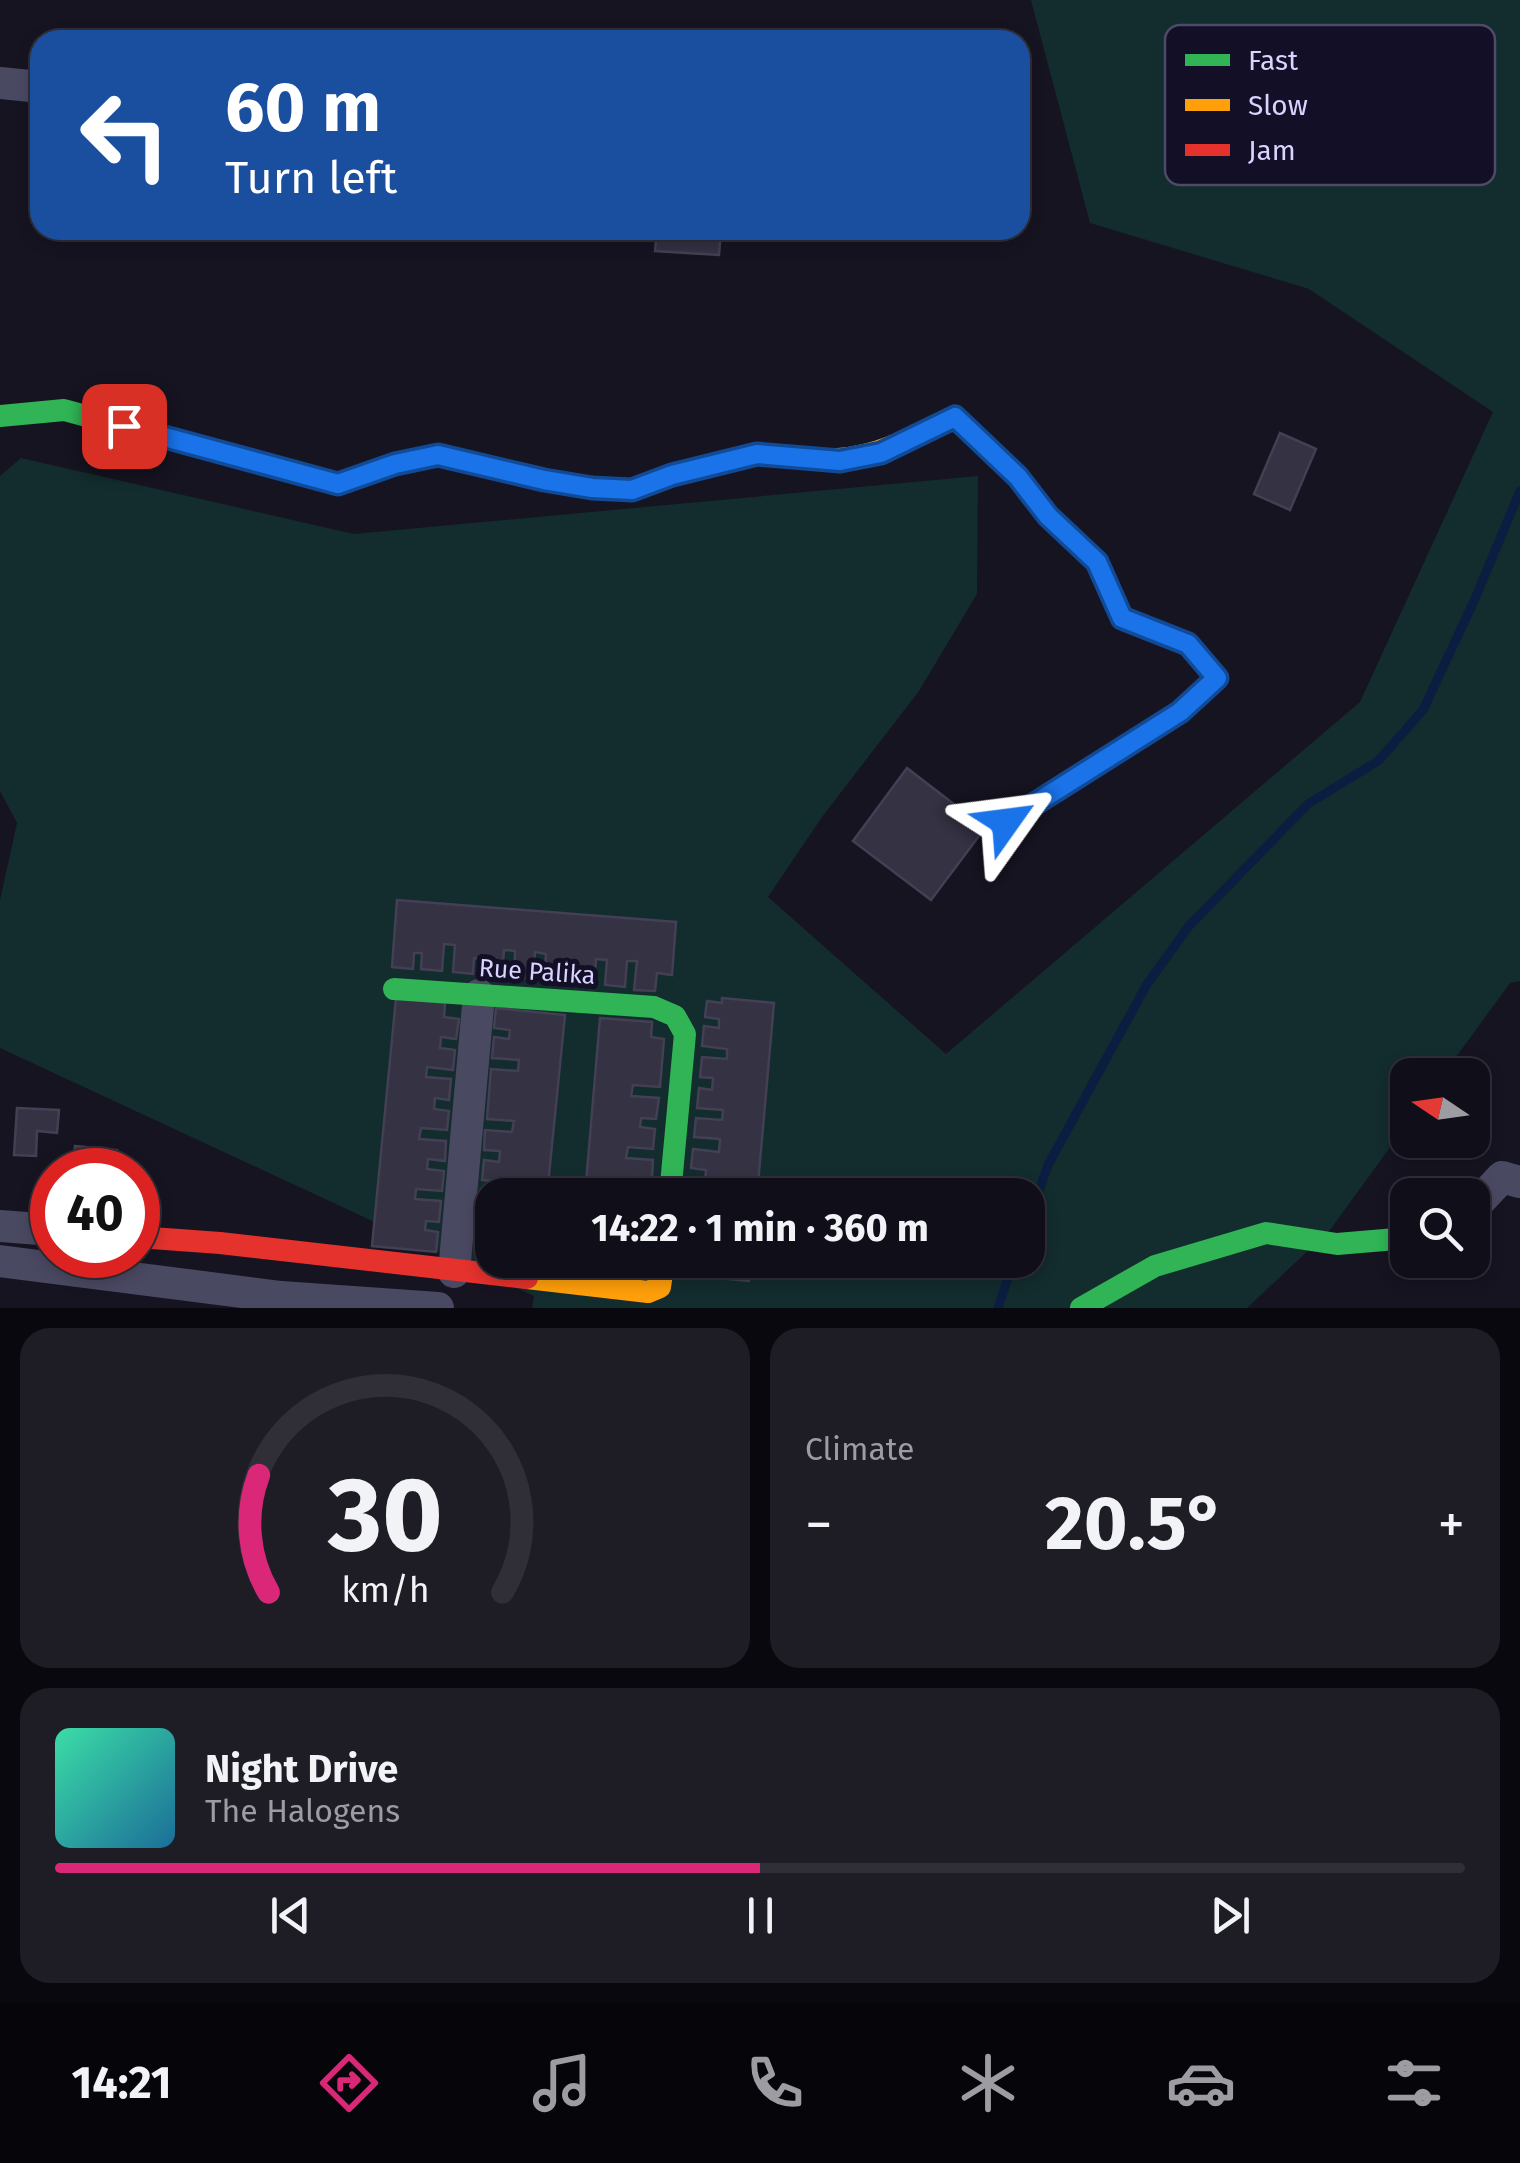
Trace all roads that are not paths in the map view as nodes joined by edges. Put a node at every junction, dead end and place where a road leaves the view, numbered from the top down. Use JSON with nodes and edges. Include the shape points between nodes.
{"nodes":[{"id":1,"x":0,"y":83,"type":"edge"},
{"id":2,"x":30,"y":86,"type":"edge"},
{"id":3,"x":0,"y":416,"type":"edge"},
{"id":4,"x":1006,"y":822,"type":"dead end"},
{"id":5,"x":394,"y":989,"type":"dead end"},
{"id":6,"x":479,"y":995,"type":"junction"},
{"id":7,"x":672,"y":1178,"type":"edge"},
{"id":8,"x":1520,"y":1182,"type":"edge"},
{"id":9,"x":1490,"y":1190,"type":"edge"},
{"id":10,"x":0,"y":1226,"type":"edge"},
{"id":11,"x":30,"y":1228,"type":"edge"},
{"id":12,"x":160,"y":1238,"type":"edge"},
{"id":13,"x":1390,"y":1240,"type":"edge"},
{"id":14,"x":0,"y":1262,"type":"edge"},
{"id":15,"x":454,"y":1272,"type":"junction"},
{"id":16,"x":475,"y":1274,"type":"edge"},
{"id":17,"x":512,"y":1278,"type":"edge"},
{"id":18,"x":661,"y":1278,"type":"edge"},
{"id":19,"x":438,"y":1308,"type":"edge"},
{"id":20,"x":1082,"y":1308,"type":"edge"}],
"edges":[{"from":1,"to":2,"type":"street"},
{"from":3,"to":4,"type":"street","via":[[64,410],[338,484],[438,455],[544,480],[632,490],[757,454],[840,461],[881,453],[955,417],[1097,562],[1122,618],[1188,644],[1217,678],[1180,712]]},
{"from":5,"to":6,"type":"street","name":"Rue Palika"},
{"from":6,"to":7,"type":"street","name":"Rue Palika","via":[[654,1007],[675,1016],[686,1034]]},
{"from":6,"to":15,"type":"street"},
{"from":8,"to":9,"type":"street","via":[[1502,1177]]},
{"from":10,"to":11,"type":"street"},
{"from":12,"to":15,"type":"street"},
{"from":13,"to":20,"type":"street","via":[[1337,1244],[1266,1233],[1155,1266]]},
{"from":14,"to":19,"type":"street","via":[[282,1298]]},
{"from":15,"to":16,"type":"street"},
{"from":17,"to":18,"type":"street","via":[[648,1292]]}]}
